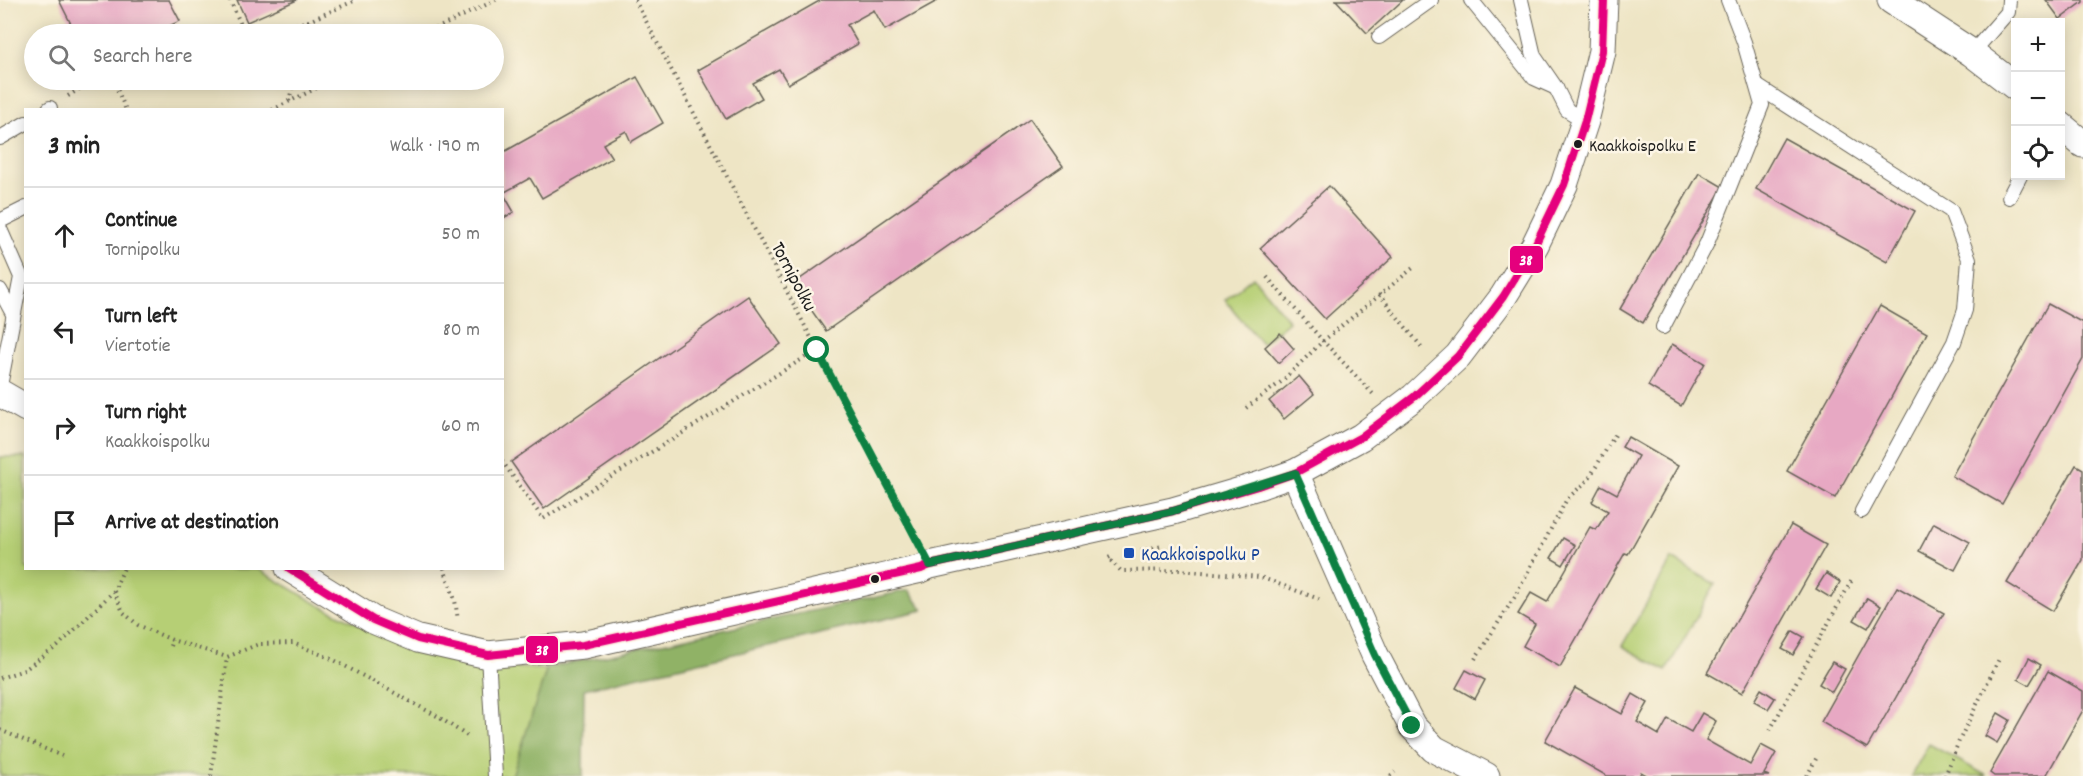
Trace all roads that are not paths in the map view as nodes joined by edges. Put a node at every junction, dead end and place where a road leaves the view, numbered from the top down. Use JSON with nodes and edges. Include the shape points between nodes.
{"nodes":[{"id":1,"x":1431,"y":0,"type":"edge"},
{"id":2,"x":1471,"y":0,"type":"edge"},
{"id":3,"x":1521,"y":0,"type":"edge"},
{"id":4,"x":1604,"y":0,"type":"edge"},
{"id":5,"x":1728,"y":0,"type":"edge"},
{"id":6,"x":1891,"y":0,"type":"edge"},
{"id":7,"x":2009,"y":0,"type":"edge"},
{"id":8,"x":1379,"y":38,"type":"dead end"},
{"id":9,"x":1972,"y":53,"type":"junction"},
{"id":10,"x":2011,"y":83,"type":"edge"},
{"id":11,"x":1757,"y":86,"type":"junction"},
{"id":12,"x":1556,"y":88,"type":"junction"},
{"id":13,"x":1584,"y":121,"type":"junction"},
{"id":14,"x":24,"y":124,"type":"edge"},
{"id":15,"x":2062,"y":126,"type":"edge"},
{"id":16,"x":0,"y":138,"type":"edge"},
{"id":17,"x":2083,"y":144,"type":"edge"},
{"id":18,"x":2018,"y":180,"type":"edge"},
{"id":19,"x":2009,"y":197,"type":"dead end"},
{"id":20,"x":24,"y":209,"type":"edge"},
{"id":21,"x":0,"y":221,"type":"edge"},
{"id":22,"x":0,"y":229,"type":"edge"},
{"id":23,"x":0,"y":290,"type":"edge"},
{"id":24,"x":13,"y":314,"type":"junction"},
{"id":25,"x":1663,"y":327,"type":"dead end"},
{"id":26,"x":0,"y":386,"type":"edge"},
{"id":27,"x":0,"y":393,"type":"edge"},
{"id":28,"x":24,"y":407,"type":"edge"},
{"id":29,"x":1295,"y":473,"type":"junction"},
{"id":30,"x":1862,"y":511,"type":"dead end"},
{"id":31,"x":292,"y":570,"type":"edge"},
{"id":32,"x":488,"y":655,"type":"junction"},
{"id":33,"x":495,"y":776,"type":"edge"},
{"id":34,"x":1486,"y":776,"type":"edge"}],
"edges":[{"from":1,"to":8,"type":"lane"},
{"from":2,"to":12,"type":"lane","via":[[1534,78]]},
{"from":3,"to":12,"type":"lane","via":[[1534,56]]},
{"from":4,"to":13,"type":"street","via":[[1602,51]]},
{"from":5,"to":11,"type":"lane"},
{"from":6,"to":9,"type":"street"},
{"from":7,"to":9,"type":"lane","via":[[2008,12]]},
{"from":9,"to":10,"type":"street"},
{"from":11,"to":25,"type":"lane","via":[[1762,105],[1707,243]]},
{"from":11,"to":30,"type":"lane","via":[[1952,211],[1969,259],[1965,310],[1954,342]]},
{"from":12,"to":13,"type":"lane","via":[[1567,110]]},
{"from":13,"to":29,"type":"street","via":[[1564,185],[1535,244],[1503,297],[1458,356],[1414,397],[1361,437]]},
{"from":14,"to":16,"type":"lane"},
{"from":15,"to":17,"type":"street"},
{"from":18,"to":19,"type":"lane"},
{"from":20,"to":21,"type":"lane"},
{"from":22,"to":24,"type":"lane","via":[[21,277]]},
{"from":23,"to":24,"type":"lane"},
{"from":24,"to":26,"type":"lane"},
{"from":27,"to":28,"type":"street"},
{"from":29,"to":32,"type":"street","via":[[1173,511],[921,569],[583,645]]},
{"from":29,"to":34,"type":"street","via":[[1375,655],[1412,726],[1434,749]]},
{"from":31,"to":32,"type":"street","via":[[391,628],[418,639]]},
{"from":32,"to":33,"type":"lane"}]}
